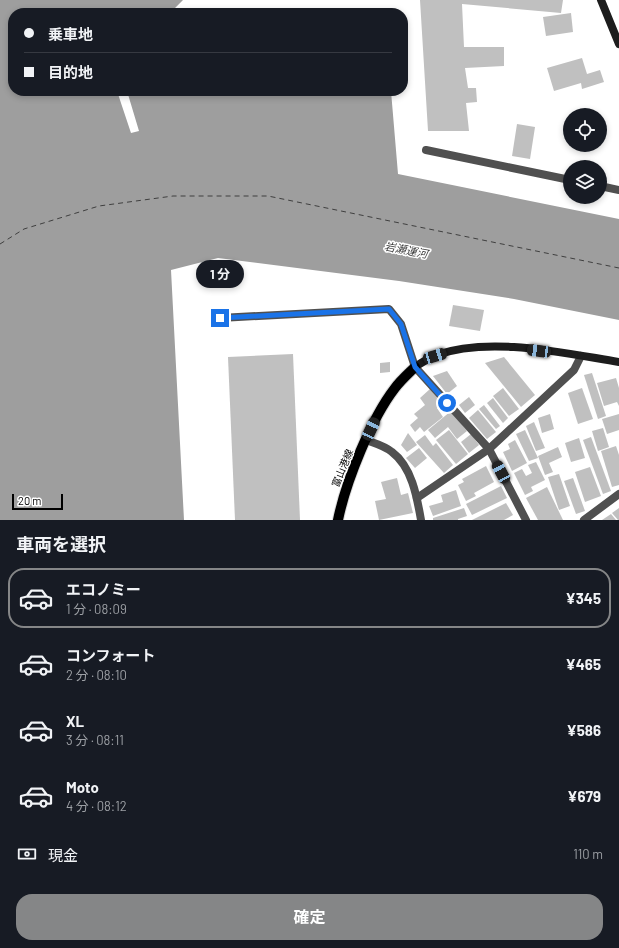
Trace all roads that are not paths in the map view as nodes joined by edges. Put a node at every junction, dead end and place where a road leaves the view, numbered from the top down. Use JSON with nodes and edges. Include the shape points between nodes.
{"nodes":[{"id":1,"x":600,"y":0,"type":"edge"},
{"id":2,"x":619,"y":42,"type":"edge"},
{"id":3,"x":426,"y":150,"type":"dead end"},
{"id":4,"x":563,"y":179,"type":"edge"},
{"id":5,"x":607,"y":187,"type":"edge"},
{"id":6,"x":619,"y":190,"type":"edge"},
{"id":7,"x":220,"y":318,"type":"dead end"},
{"id":8,"x":581,"y":356,"type":"junction"},
{"id":9,"x":619,"y":362,"type":"edge"},
{"id":10,"x":415,"y":367,"type":"junction"},
{"id":11,"x":366,"y":440,"type":"junction"},
{"id":12,"x":489,"y":449,"type":"junction"},
{"id":13,"x":619,"y":494,"type":"edge"},
{"id":14,"x":417,"y":498,"type":"junction"},
{"id":15,"x":338,"y":520,"type":"edge"},
{"id":16,"x":421,"y":520,"type":"edge"},
{"id":17,"x":526,"y":520,"type":"edge"},
{"id":18,"x":584,"y":520,"type":"edge"}],
"edges":[{"from":1,"to":2,"type":"street"},
{"from":3,"to":4,"type":"street"},
{"from":5,"to":6,"type":"street"},
{"from":7,"to":10,"type":"street","via":[[389,309],[401,324]]},
{"from":8,"to":9,"type":"street"},
{"from":8,"to":10,"type":"street","via":[[498,346],[456,350],[435,356]]},
{"from":8,"to":12,"type":"street","via":[[574,370]]},
{"from":10,"to":11,"type":"main road","name":"富山港線","via":[[396,387],[381,409]]},
{"from":10,"to":12,"type":"street"},
{"from":11,"to":14,"type":"street","via":[[392,452],[402,462]]},
{"from":11,"to":15,"type":"main road","name":"富山港線","via":[[347,483]]},
{"from":12,"to":14,"type":"street"},
{"from":12,"to":17,"type":"street"},
{"from":13,"to":18,"type":"street"},
{"from":14,"to":16,"type":"street"}]}
